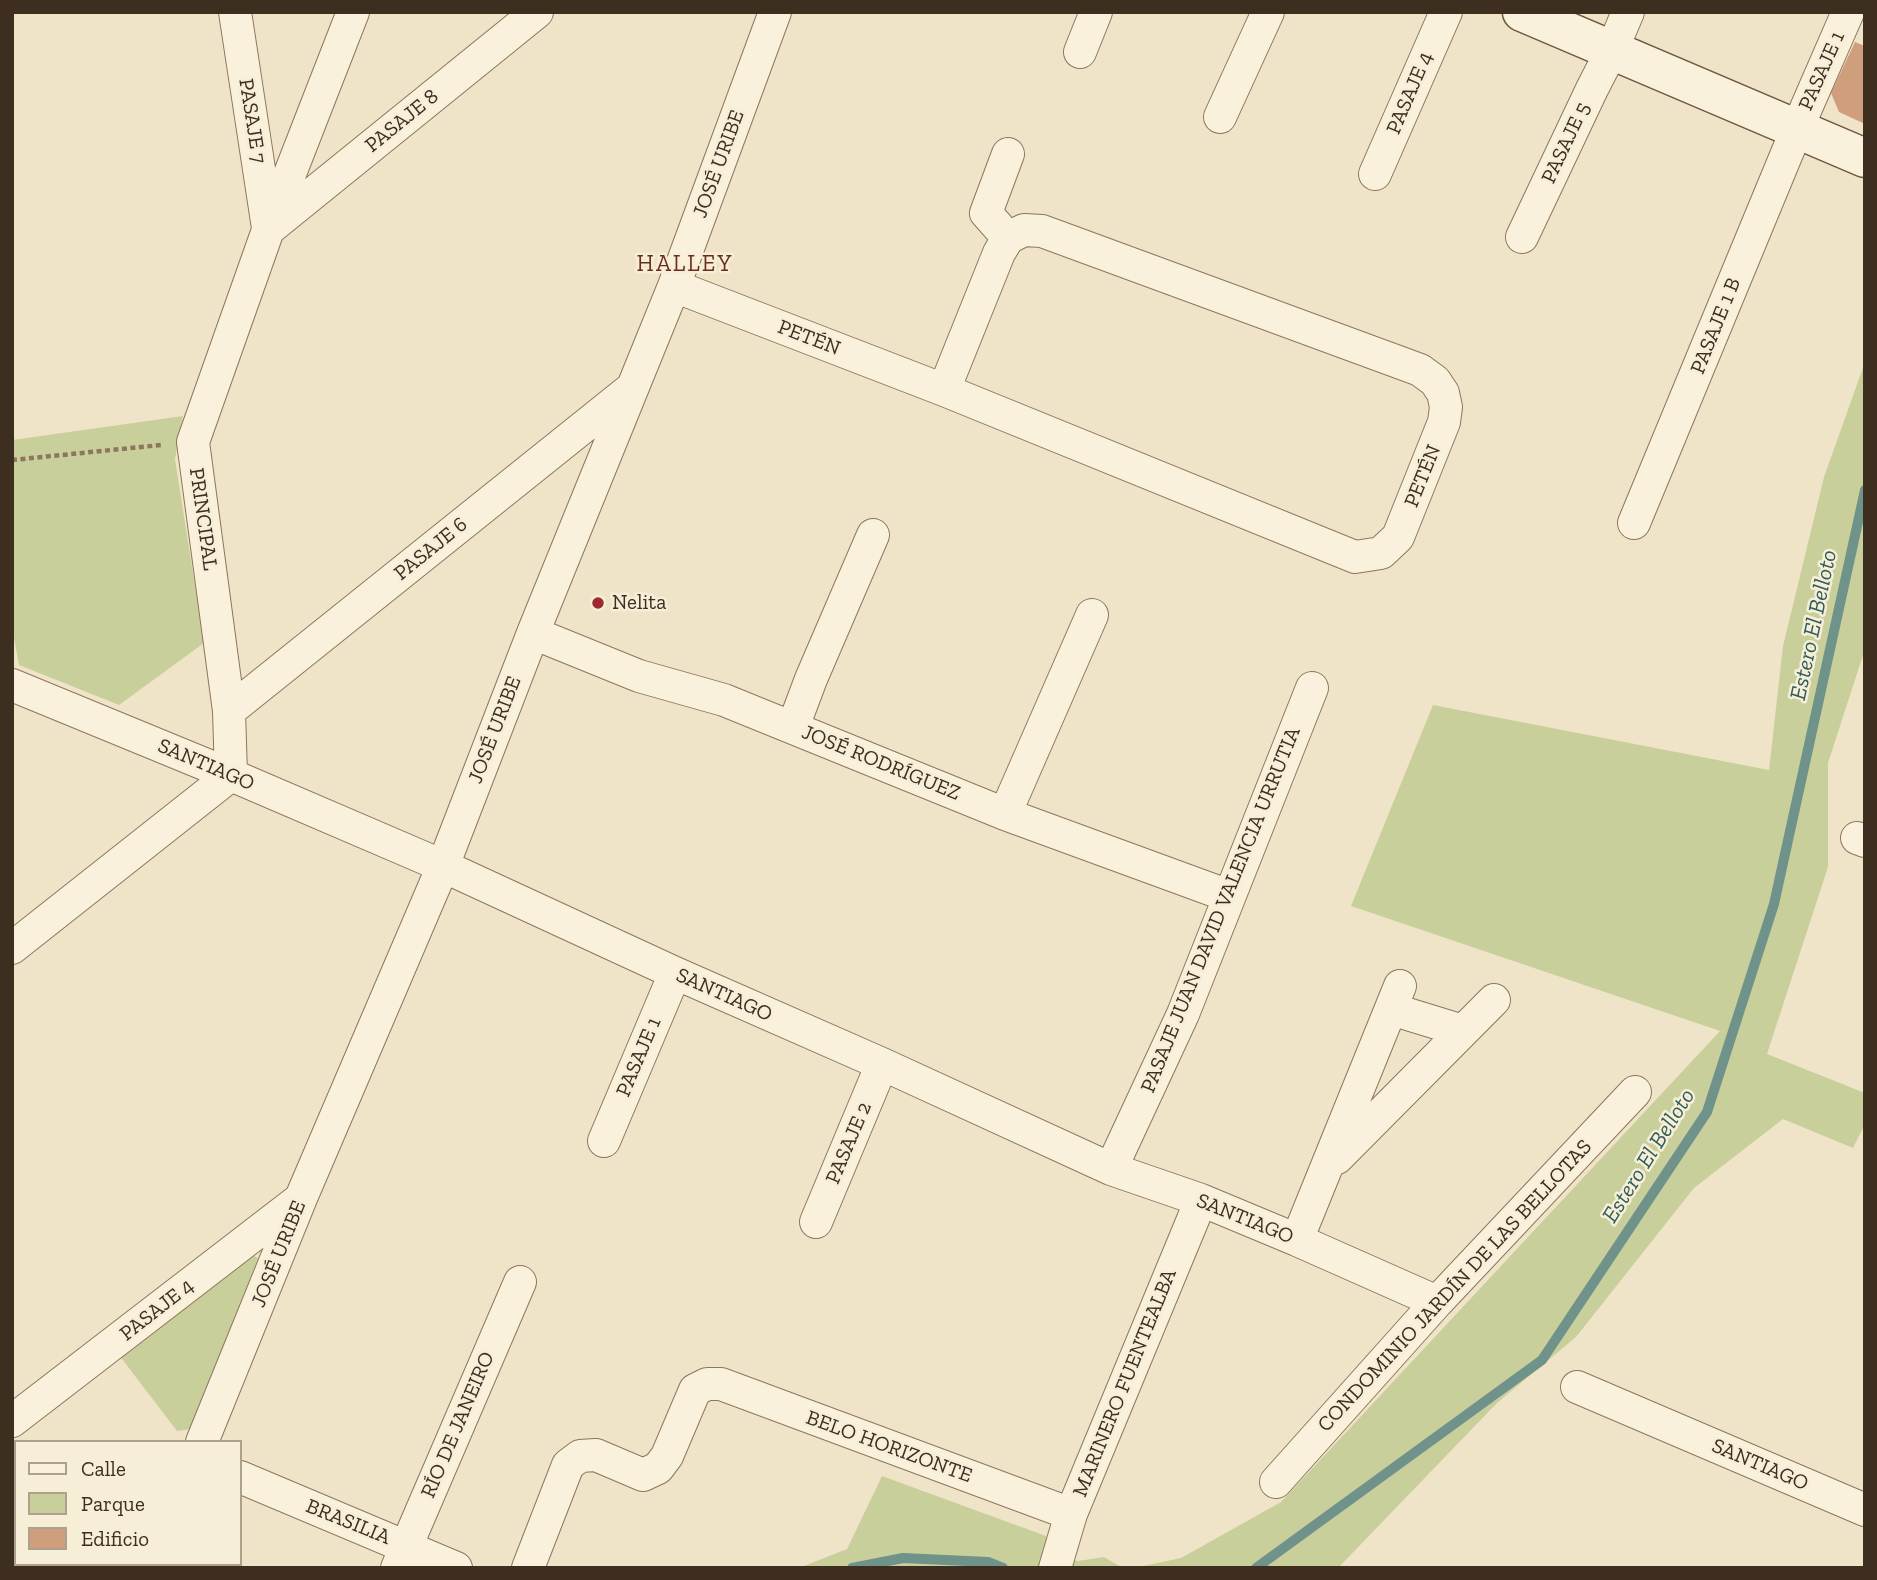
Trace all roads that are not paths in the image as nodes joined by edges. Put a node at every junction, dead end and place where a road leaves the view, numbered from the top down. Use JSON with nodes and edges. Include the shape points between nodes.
{"nodes":[{"id":1,"x":235,"y":12,"type":"edge"},
{"id":2,"x":354,"y":12,"type":"edge"},
{"id":3,"x":537,"y":12,"type":"edge"},
{"id":4,"x":775,"y":12,"type":"edge"},
{"id":5,"x":1096,"y":12,"type":"edge"},
{"id":6,"x":1268,"y":12,"type":"edge"},
{"id":7,"x":1446,"y":12,"type":"edge"},
{"id":8,"x":1522,"y":12,"type":"edge"},
{"id":9,"x":1628,"y":12,"type":"edge"},
{"id":10,"x":1848,"y":12,"type":"edge"},
{"id":11,"x":1612,"y":50,"type":"junction"},
{"id":12,"x":1080,"y":52,"type":"dead end"},
{"id":13,"x":1220,"y":117,"type":"dead end"},
{"id":14,"x":1797,"y":129,"type":"junction"},
{"id":15,"x":1008,"y":154,"type":"dead end"},
{"id":16,"x":1865,"y":158,"type":"edge"},
{"id":17,"x":1376,"y":174,"type":"dead end"},
{"id":18,"x":268,"y":230,"type":"junction"},
{"id":19,"x":1522,"y":237,"type":"dead end"},
{"id":20,"x":1008,"y":238,"type":"junction"},
{"id":21,"x":674,"y":286,"type":"junction"},
{"id":22,"x":634,"y":387,"type":"junction"},
{"id":23,"x":944,"y":390,"type":"junction"},
{"id":24,"x":1634,"y":523,"type":"dead end"},
{"id":25,"x":873,"y":535,"type":"dead end"},
{"id":26,"x":1092,"y":615,"type":"dead end"},
{"id":27,"x":533,"y":633,"type":"junction"},
{"id":28,"x":12,"y":685,"type":"edge"},
{"id":29,"x":1312,"y":688,"type":"dead end"},
{"id":30,"x":229,"y":711,"type":"junction"},
{"id":31,"x":793,"y":727,"type":"junction"},
{"id":32,"x":231,"y":775,"type":"junction"},
{"id":33,"x":1005,"y":814,"type":"junction"},
{"id":34,"x":443,"y":866,"type":"junction"},
{"id":35,"x":1229,"y":896,"type":"junction"},
{"id":36,"x":12,"y":948,"type":"edge"},
{"id":37,"x":675,"y":973,"type":"junction"},
{"id":38,"x":1494,"y":1000,"type":"dead end"},
{"id":39,"x":1463,"y":1031,"type":"junction"},
{"id":40,"x":881,"y":1064,"type":"junction"},
{"id":41,"x":1634,"y":1092,"type":"dead end"},
{"id":42,"x":604,"y":1141,"type":"dead end"},
{"id":43,"x":1111,"y":1169,"type":"junction"},
{"id":44,"x":1326,"y":1169,"type":"junction"},
{"id":45,"x":301,"y":1198,"type":"junction"},
{"id":46,"x":1201,"y":1200,"type":"junction"},
{"id":47,"x":816,"y":1222,"type":"dead end"},
{"id":48,"x":1297,"y":1240,"type":"junction"},
{"id":49,"x":520,"y":1282,"type":"dead end"},
{"id":50,"x":1437,"y":1302,"type":"junction"},
{"id":51,"x":1577,"y":1387,"type":"dead end"},
{"id":52,"x":12,"y":1422,"type":"edge"},
{"id":53,"x":203,"y":1440,"type":"edge"},
{"id":54,"x":242,"y":1478,"type":"edge"},
{"id":55,"x":1276,"y":1482,"type":"dead end"},
{"id":56,"x":1865,"y":1510,"type":"edge"},
{"id":57,"x":1071,"y":1514,"type":"junction"},
{"id":58,"x":402,"y":1557,"type":"edge"},
{"id":59,"x":1059,"y":1558,"type":"edge"},
{"id":60,"x":456,"y":1568,"type":"edge"},
{"id":61,"x":528,"y":1568,"type":"edge"}],
"edges":[{"from":1,"to":18,"type":"street","name":"PASAJE 7"},
{"from":2,"to":18,"type":"street","name":"PRINCIPAL"},
{"from":3,"to":18,"type":"street","name":"PASAJE 8"},
{"from":4,"to":21,"type":"street","name":"JOSÉ URIBE"},
{"from":5,"to":12,"type":"street"},
{"from":6,"to":13,"type":"street"},
{"from":7,"to":17,"type":"street","name":"PASAJE 4"},
{"from":8,"to":11,"type":"street"},
{"from":9,"to":11,"type":"street","name":"PASAJE 5"},
{"from":10,"to":14,"type":"street","name":"PASAJE 1"},
{"from":11,"to":14,"type":"street"},
{"from":11,"to":19,"type":"street","name":"PASAJE 5"},
{"from":14,"to":16,"type":"street"},
{"from":14,"to":24,"type":"street","name":"PASAJE 1 B"},
{"from":15,"to":20,"type":"street","via":[[986,213]]},
{"from":18,"to":30,"type":"street","name":"PRINCIPAL","via":[[192,442]]},
{"from":20,"to":23,"type":"street"},
{"from":20,"to":23,"type":"street","name":"PETÉN","via":[[1024,230],[1042,231],[1420,370],[1443,393],[1446,407],[1398,537],[1381,553],[1355,557]]},
{"from":21,"to":22,"type":"street","name":"JOSÉ URIBE"},
{"from":21,"to":23,"type":"street","name":"PETÉN"},
{"from":22,"to":27,"type":"street","name":"JOSÉ URIBE"},
{"from":22,"to":30,"type":"street","name":"PASAJE 6"},
{"from":25,"to":31,"type":"street"},
{"from":26,"to":33,"type":"street"},
{"from":27,"to":31,"type":"street","name":"JOSÉ RODRÍGUEZ","via":[[639,676],[724,700]]},
{"from":27,"to":34,"type":"street","name":"JOSÉ URIBE"},
{"from":28,"to":32,"type":"street","name":"SANTIAGO"},
{"from":29,"to":35,"type":"street","name":"PASAJE JUAN DAVID VALENCIA URRUTIA"},
{"from":30,"to":32,"type":"street","name":"PRINCIPAL"},
{"from":31,"to":33,"type":"street","name":"JOSÉ RODRÍGUEZ"},
{"from":32,"to":34,"type":"street","name":"SANTIAGO"},
{"from":32,"to":36,"type":"street"},
{"from":33,"to":35,"type":"street","name":"JOSÉ RODRÍGUEZ"},
{"from":34,"to":37,"type":"street","name":"SANTIAGO"},
{"from":34,"to":45,"type":"street","name":"JOSÉ URIBE"},
{"from":35,"to":43,"type":"street","name":"PASAJE JUAN DAVID VALENCIA URRUTIA","via":[[1183,1014]]},
{"from":37,"to":40,"type":"street","name":"SANTIAGO"},
{"from":37,"to":42,"type":"street","name":"PASAJE 1"},
{"from":38,"to":39,"type":"street"},
{"from":39,"to":44,"type":"street"},
{"from":39,"to":44,"type":"street","via":[[1396,998]]},
{"from":40,"to":43,"type":"street","name":"SANTIAGO"},
{"from":40,"to":47,"type":"street","name":"PASAJE 2"},
{"from":41,"to":50,"type":"street","name":"CONDOMINIO JARDÍN DE LAS BELLOTAS"},
{"from":43,"to":46,"type":"street","name":"SANTIAGO"},
{"from":44,"to":48,"type":"street"},
{"from":45,"to":52,"type":"street","name":"PASAJE 4"},
{"from":45,"to":53,"type":"street","name":"JOSÉ URIBE"},
{"from":46,"to":48,"type":"street","name":"SANTIAGO"},
{"from":46,"to":57,"type":"street","name":"MARINERO FUENTEALBA"},
{"from":48,"to":50,"type":"street","name":"SANTIAGO"},
{"from":49,"to":58,"type":"street","name":"RÍO DE JANEIRO"},
{"from":50,"to":55,"type":"street","name":"CONDOMINIO JARDÍN DE LAS BELLOTAS"},
{"from":51,"to":56,"type":"street","name":"SANTIAGO"},
{"from":54,"to":58,"type":"street","name":"BRASILIA"},
{"from":57,"to":59,"type":"street","name":"MARINERO FUENTEALBA"},
{"from":57,"to":61,"type":"street","name":"BELO HORIZONTE","via":[[721,1384],[707,1384],[695,1390],[658,1468],[643,1475],[596,1455],[580,1456],[568,1465]]},
{"from":58,"to":60,"type":"street","name":"BRASILIA"}]}
